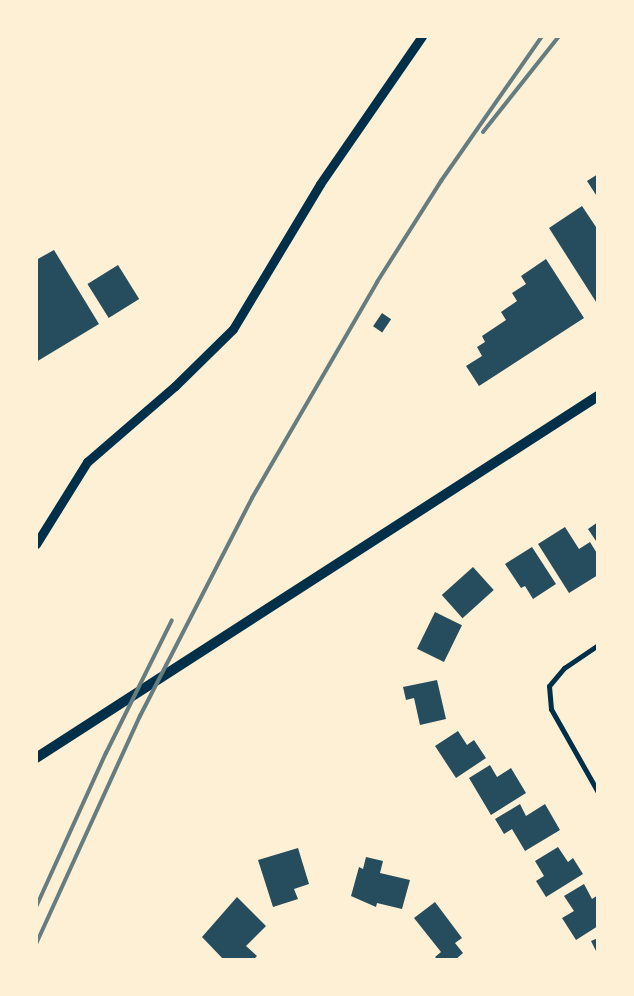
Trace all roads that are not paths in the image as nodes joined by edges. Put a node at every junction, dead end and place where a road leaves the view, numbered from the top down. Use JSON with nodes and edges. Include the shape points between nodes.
{"nodes":[{"id":1,"x":422,"y":36,"type":"edge"},
{"id":2,"x":598,"y":396,"type":"edge"},
{"id":3,"x":36,"y":544,"type":"edge"},
{"id":4,"x":598,"y":645,"type":"edge"},
{"id":5,"x":36,"y":758,"type":"edge"},
{"id":6,"x":598,"y":792,"type":"edge"}],
"edges":[{"from":1,"to":3,"type":"street","via":[[320,184],[233,329],[175,386],[88,462]]},
{"from":2,"to":5,"type":"main road"},
{"from":4,"to":6,"type":"street","via":[[564,668],[549,686],[551,709]]}]}
